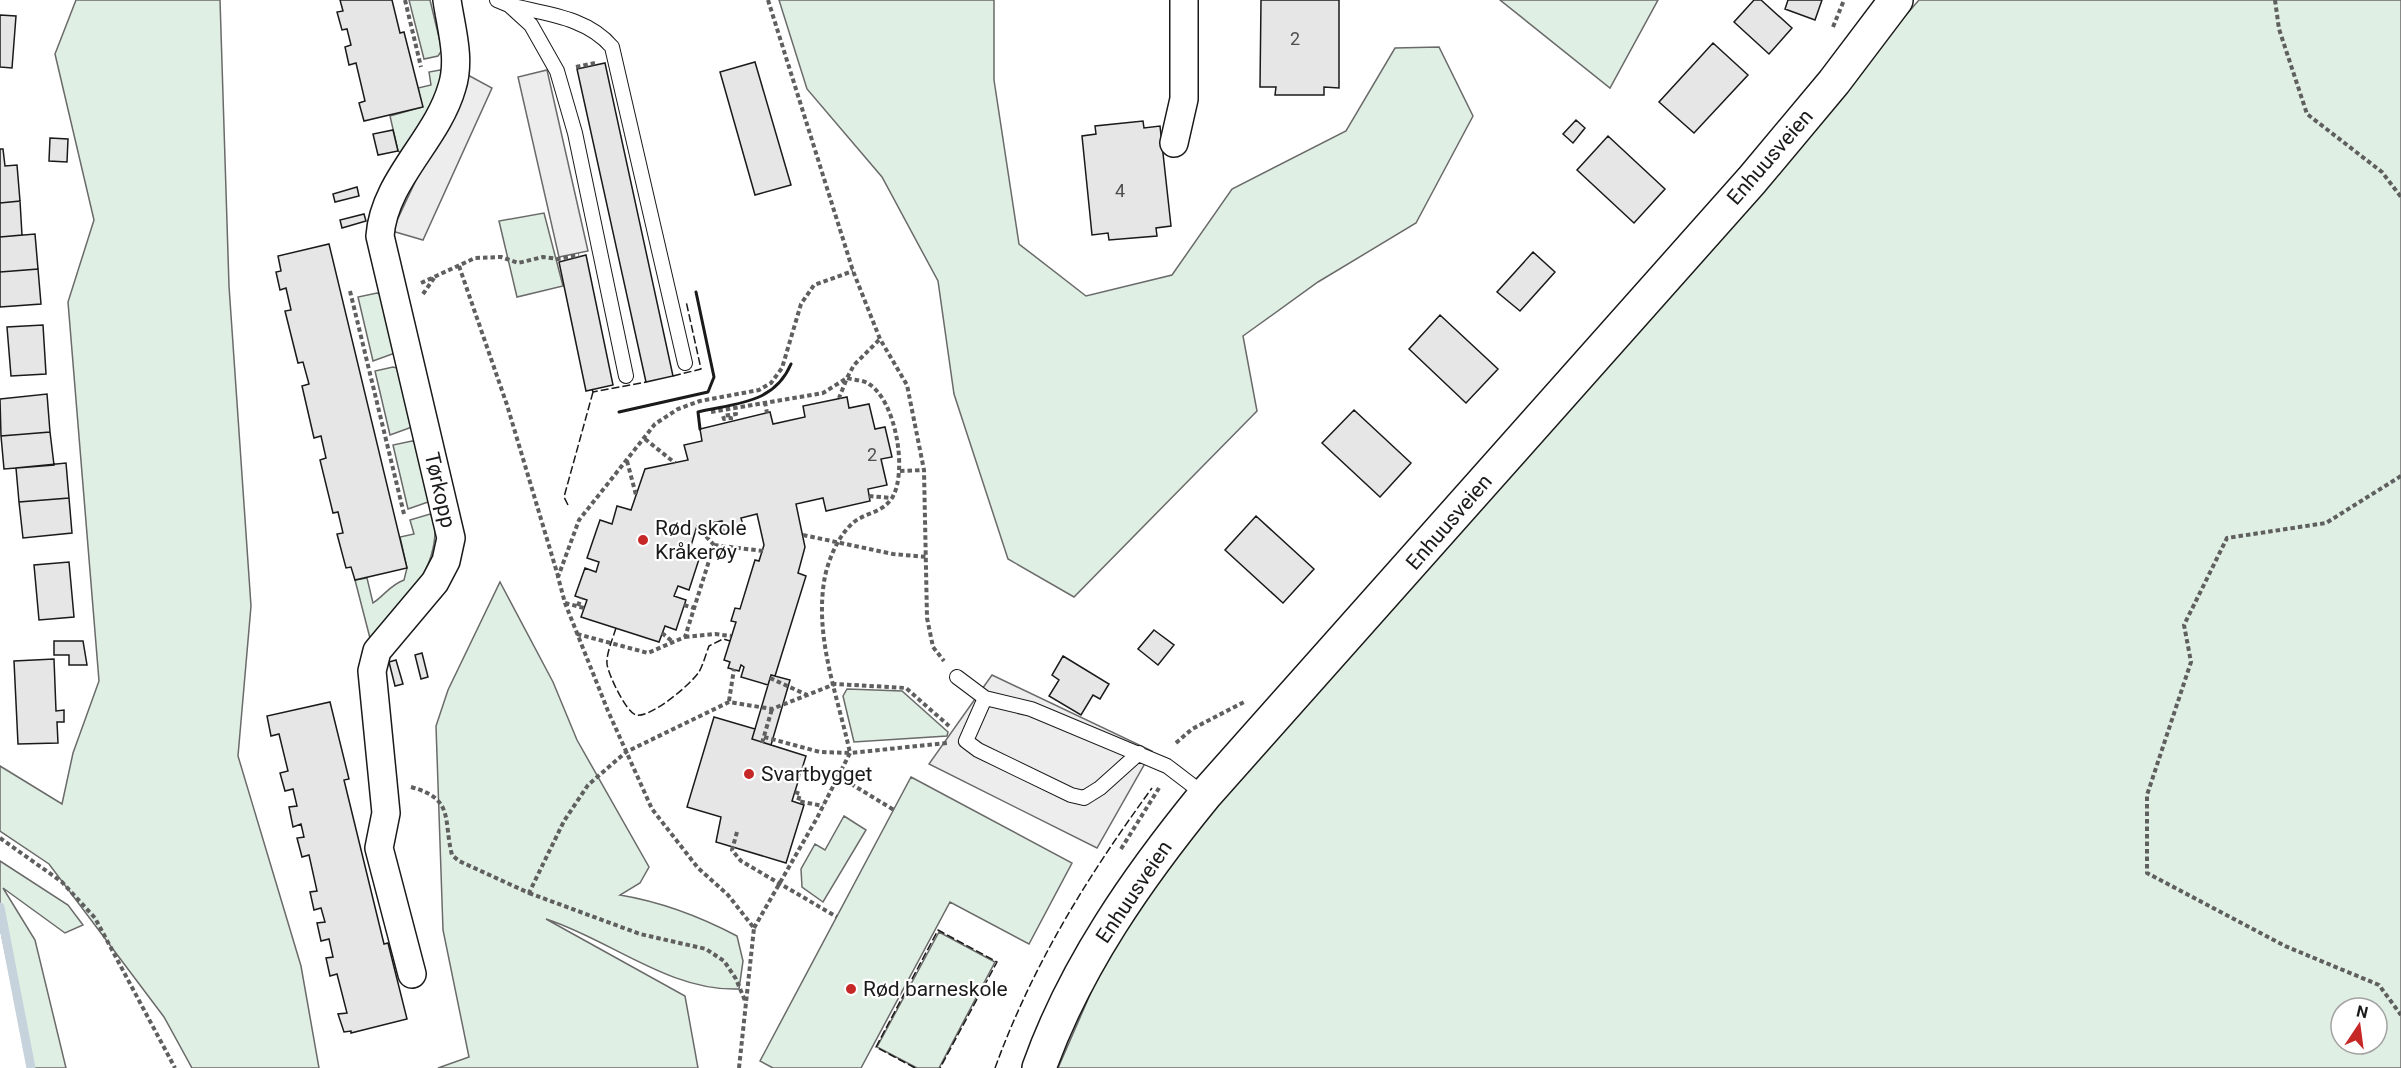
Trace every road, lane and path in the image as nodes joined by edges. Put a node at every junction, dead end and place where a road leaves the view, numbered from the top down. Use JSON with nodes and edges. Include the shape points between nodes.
{"nodes":[{"id":1,"x":405,"y":0,"type":"edge"},
{"id":2,"x":447,"y":0,"type":"edge"},
{"id":3,"x":768,"y":0,"type":"edge"},
{"id":4,"x":1184,"y":0,"type":"edge"},
{"id":5,"x":1896,"y":0,"type":"edge"},
{"id":6,"x":2275,"y":0,"type":"edge"},
{"id":7,"x":503,"y":2,"type":"edge"},
{"id":8,"x":604,"y":61,"type":"dead end"},
{"id":9,"x":421,"y":67,"type":"dead end"},
{"id":10,"x":577,"y":67,"type":"dead end"},
{"id":11,"x":1174,"y":143,"type":"dead end"},
{"id":12,"x":2401,"y":197,"type":"edge"},
{"id":13,"x":600,"y":251,"type":"junction"},
{"id":14,"x":459,"y":266,"type":"junction"},
{"id":15,"x":854,"y":271,"type":"junction"},
{"id":16,"x":350,"y":291,"type":"dead end"},
{"id":17,"x":394,"y":296,"type":"junction"},
{"id":18,"x":880,"y":339,"type":"junction"},
{"id":19,"x":685,"y":363,"type":"dead end"},
{"id":20,"x":626,"y":376,"type":"dead end"},
{"id":21,"x":847,"y":378,"type":"junction"},
{"id":22,"x":839,"y":398,"type":"dead end"},
{"id":23,"x":765,"y":402,"type":"junction"},
{"id":24,"x":735,"y":407,"type":"junction"},
{"id":25,"x":711,"y":412,"type":"dead end"},
{"id":26,"x":767,"y":413,"type":"dead end"},
{"id":27,"x":731,"y":420,"type":"dead end"},
{"id":28,"x":645,"y":439,"type":"junction"},
{"id":29,"x":896,"y":440,"type":"junction"},
{"id":30,"x":888,"y":441,"type":"dead end"},
{"id":31,"x":627,"y":460,"type":"junction"},
{"id":32,"x":675,"y":463,"type":"dead end"},
{"id":33,"x":924,"y":470,"type":"junction"},
{"id":34,"x":900,"y":471,"type":"junction"},
{"id":35,"x":2401,"y":476,"type":"edge"},
{"id":36,"x":636,"y":495,"type":"dead end"},
{"id":37,"x":869,"y":496,"type":"dead end"},
{"id":38,"x":892,"y":498,"type":"junction"},
{"id":39,"x":404,"y":514,"type":"dead end"},
{"id":40,"x":703,"y":526,"type":"dead end"},
{"id":41,"x":696,"y":531,"type":"dead end"},
{"id":42,"x":703,"y":533,"type":"junction"},
{"id":43,"x":803,"y":535,"type":"dead end"},
{"id":44,"x":837,"y":543,"type":"junction"},
{"id":45,"x":714,"y":545,"type":"junction"},
{"id":46,"x":762,"y":551,"type":"dead end"},
{"id":47,"x":927,"y":557,"type":"junction"},
{"id":48,"x":558,"y":577,"type":"junction"},
{"id":49,"x":581,"y":598,"type":"dead end"},
{"id":50,"x":565,"y":603,"type":"junction"},
{"id":51,"x":684,"y":605,"type":"dead end"},
{"id":52,"x":578,"y":606,"type":"junction"},
{"id":53,"x":584,"y":608,"type":"dead end"},
{"id":54,"x":694,"y":608,"type":"junction"},
{"id":55,"x":662,"y":633,"type":"dead end"},
{"id":56,"x":577,"y":634,"type":"junction"},
{"id":57,"x":731,"y":636,"type":"dead end"},
{"id":58,"x":685,"y":637,"type":"junction"},
{"id":59,"x":674,"y":643,"type":"junction"},
{"id":60,"x":734,"y":669,"type":"dead end"},
{"id":61,"x":770,"y":678,"type":"dead end"},
{"id":62,"x":957,"y":678,"type":"joint"},
{"id":63,"x":835,"y":684,"type":"junction"},
{"id":64,"x":807,"y":695,"type":"junction"},
{"id":65,"x":985,"y":698,"type":"junction"},
{"id":66,"x":729,"y":702,"type":"junction"},
{"id":67,"x":772,"y":709,"type":"junction"},
{"id":68,"x":764,"y":737,"type":"junction"},
{"id":69,"x":966,"y":741,"type":"junction"},
{"id":70,"x":762,"y":743,"type":"dead end"},
{"id":71,"x":626,"y":752,"type":"junction"},
{"id":72,"x":850,"y":753,"type":"junction"},
{"id":73,"x":1139,"y":753,"type":"junction"},
{"id":74,"x":838,"y":776,"type":"junction"},
{"id":75,"x":384,"y":783,"type":"junction"},
{"id":76,"x":795,"y":792,"type":"dead end"},
{"id":77,"x":1205,"y":795,"type":"junction"},
{"id":78,"x":823,"y":806,"type":"junction"},
{"id":79,"x":894,"y":810,"type":"dead end"},
{"id":80,"x":737,"y":832,"type":"dead end"},
{"id":81,"x":0,"y":838,"type":"edge"},
{"id":82,"x":780,"y":884,"type":"junction"},
{"id":83,"x":529,"y":893,"type":"junction"},
{"id":84,"x":837,"y":917,"type":"dead end"},
{"id":85,"x":754,"y":928,"type":"junction"},
{"id":86,"x":412,"y":974,"type":"dead end"},
{"id":87,"x":746,"y":1003,"type":"junction"},
{"id":88,"x":2401,"y":1015,"type":"edge"},
{"id":89,"x":175,"y":1068,"type":"edge"},
{"id":90,"x":739,"y":1068,"type":"edge"},
{"id":91,"x":1039,"y":1068,"type":"edge"}],
"edges":[{"from":1,"to":9,"type":"path"},
{"from":2,"to":17,"type":"street","name":"Tørkopp","via":[[456,59],[452,89],[387,204],[382,220],[380,236]]},
{"from":3,"to":15,"type":"path"},
{"from":4,"to":11,"type":"street","via":[[1184,99]]},
{"from":5,"to":77,"type":"main road","name":"Enhuusveien","via":[[1752,180]]},
{"from":6,"to":12,"type":"path","via":[[2279,29],[2307,114],[2382,172]]},
{"from":7,"to":13,"type":"lane","via":[[531,25],[557,71],[575,133]]},
{"from":7,"to":19,"type":"lane","via":[[583,24],[612,47]]},
{"from":8,"to":10,"type":"path"},
{"from":13,"to":14,"type":"path","via":[[518,263],[501,257],[475,258]]},
{"from":13,"to":20,"type":"lane"},
{"from":14,"to":17,"type":"path"},
{"from":14,"to":48,"type":"path","via":[[507,405]]},
{"from":15,"to":18,"type":"path"},
{"from":15,"to":28,"type":"path","via":[[814,285],[801,304],[782,368],[771,383],[759,390],[678,409],[665,415]]},
{"from":16,"to":39,"type":"path"},
{"from":17,"to":75,"type":"street","name":"Tørkopp","via":[[451,538],[446,561],[435,582],[376,651],[372,671]]},
{"from":18,"to":21,"type":"path","via":[[854,364]]},
{"from":18,"to":33,"type":"path","via":[[907,385]]},
{"from":21,"to":22,"type":"path"},
{"from":21,"to":23,"type":"path","via":[[823,393]]},
{"from":21,"to":29,"type":"path","via":[[869,384],[886,404]]},
{"from":23,"to":24,"type":"path"},
{"from":23,"to":26,"type":"path"},
{"from":24,"to":25,"type":"path"},
{"from":24,"to":27,"type":"path","via":[[736,414],[723,416]]},
{"from":28,"to":31,"type":"path"},
{"from":28,"to":32,"type":"path"},
{"from":29,"to":30,"type":"path"},
{"from":29,"to":34,"type":"path"},
{"from":31,"to":36,"type":"path"},
{"from":31,"to":48,"type":"path","via":[[579,520]]},
{"from":33,"to":34,"type":"path"},
{"from":33,"to":47,"type":"path"},
{"from":34,"to":38,"type":"path"},
{"from":35,"to":88,"type":"path","via":[[2326,523],[2227,538],[2184,625],[2191,662],[2147,795],[2147,873],[2285,946],[2379,985]]},
{"from":37,"to":38,"type":"path"},
{"from":38,"to":44,"type":"path","via":[[879,512],[855,521]]},
{"from":40,"to":42,"type":"path"},
{"from":41,"to":42,"type":"path"},
{"from":42,"to":45,"type":"path"},
{"from":43,"to":44,"type":"path"},
{"from":44,"to":47,"type":"path"},
{"from":44,"to":63,"type":"path","via":[[824,580],[820,618]]},
{"from":45,"to":46,"type":"path"},
{"from":45,"to":54,"type":"path"},
{"from":47,"to":62,"type":"path","via":[[927,618],[933,647]]},
{"from":48,"to":50,"type":"path"},
{"from":49,"to":52,"type":"path"},
{"from":50,"to":52,"type":"path"},
{"from":50,"to":56,"type":"path"},
{"from":51,"to":54,"type":"path"},
{"from":52,"to":53,"type":"path"},
{"from":54,"to":58,"type":"path"},
{"from":55,"to":59,"type":"path"},
{"from":56,"to":59,"type":"path","via":[[648,653]]},
{"from":56,"to":71,"type":"path"},
{"from":57,"to":58,"type":"path"},
{"from":58,"to":59,"type":"path"},
{"from":60,"to":66,"type":"path"},
{"from":61,"to":64,"type":"path"},
{"from":62,"to":65,"type":"lane"},
{"from":63,"to":64,"type":"path"},
{"from":63,"to":69,"type":"path","via":[[906,688]]},
{"from":63,"to":72,"type":"path"},
{"from":64,"to":67,"type":"path"},
{"from":65,"to":69,"type":"lane"},
{"from":65,"to":73,"type":"lane","via":[[1031,709]]},
{"from":66,"to":67,"type":"path"},
{"from":66,"to":71,"type":"path"},
{"from":67,"to":68,"type":"path"},
{"from":68,"to":70,"type":"path"},
{"from":68,"to":72,"type":"path","via":[[820,752]]},
{"from":69,"to":72,"type":"path"},
{"from":69,"to":73,"type":"lane","via":[[1084,798]]},
{"from":71,"to":83,"type":"path","via":[[588,785],[564,821]]},
{"from":71,"to":85,"type":"path","via":[[664,826]]},
{"from":72,"to":74,"type":"path"},
{"from":73,"to":77,"type":"lane","via":[[1167,766]]},
{"from":74,"to":78,"type":"path"},
{"from":74,"to":79,"type":"path"},
{"from":75,"to":83,"type":"path","via":[[409,786],[431,795],[444,806],[452,855]]},
{"from":75,"to":86,"type":"street","name":"Tørkopp","via":[[386,813],[379,848]]},
{"from":76,"to":78,"type":"path","via":[[800,794],[798,801]]},
{"from":77,"to":91,"type":"main road","name":"Enhuusveien","via":[[1164,846],[1090,958]]},
{"from":78,"to":82,"type":"path"},
{"from":80,"to":82,"type":"path","via":[[732,850],[741,861]]},
{"from":81,"to":89,"type":"path","via":[[62,882],[95,918]]},
{"from":82,"to":84,"type":"path"},
{"from":82,"to":85,"type":"path"},
{"from":83,"to":87,"type":"path","via":[[640,934],[706,948],[724,961]]},
{"from":85,"to":87,"type":"path"},
{"from":87,"to":90,"type":"path"}]}
